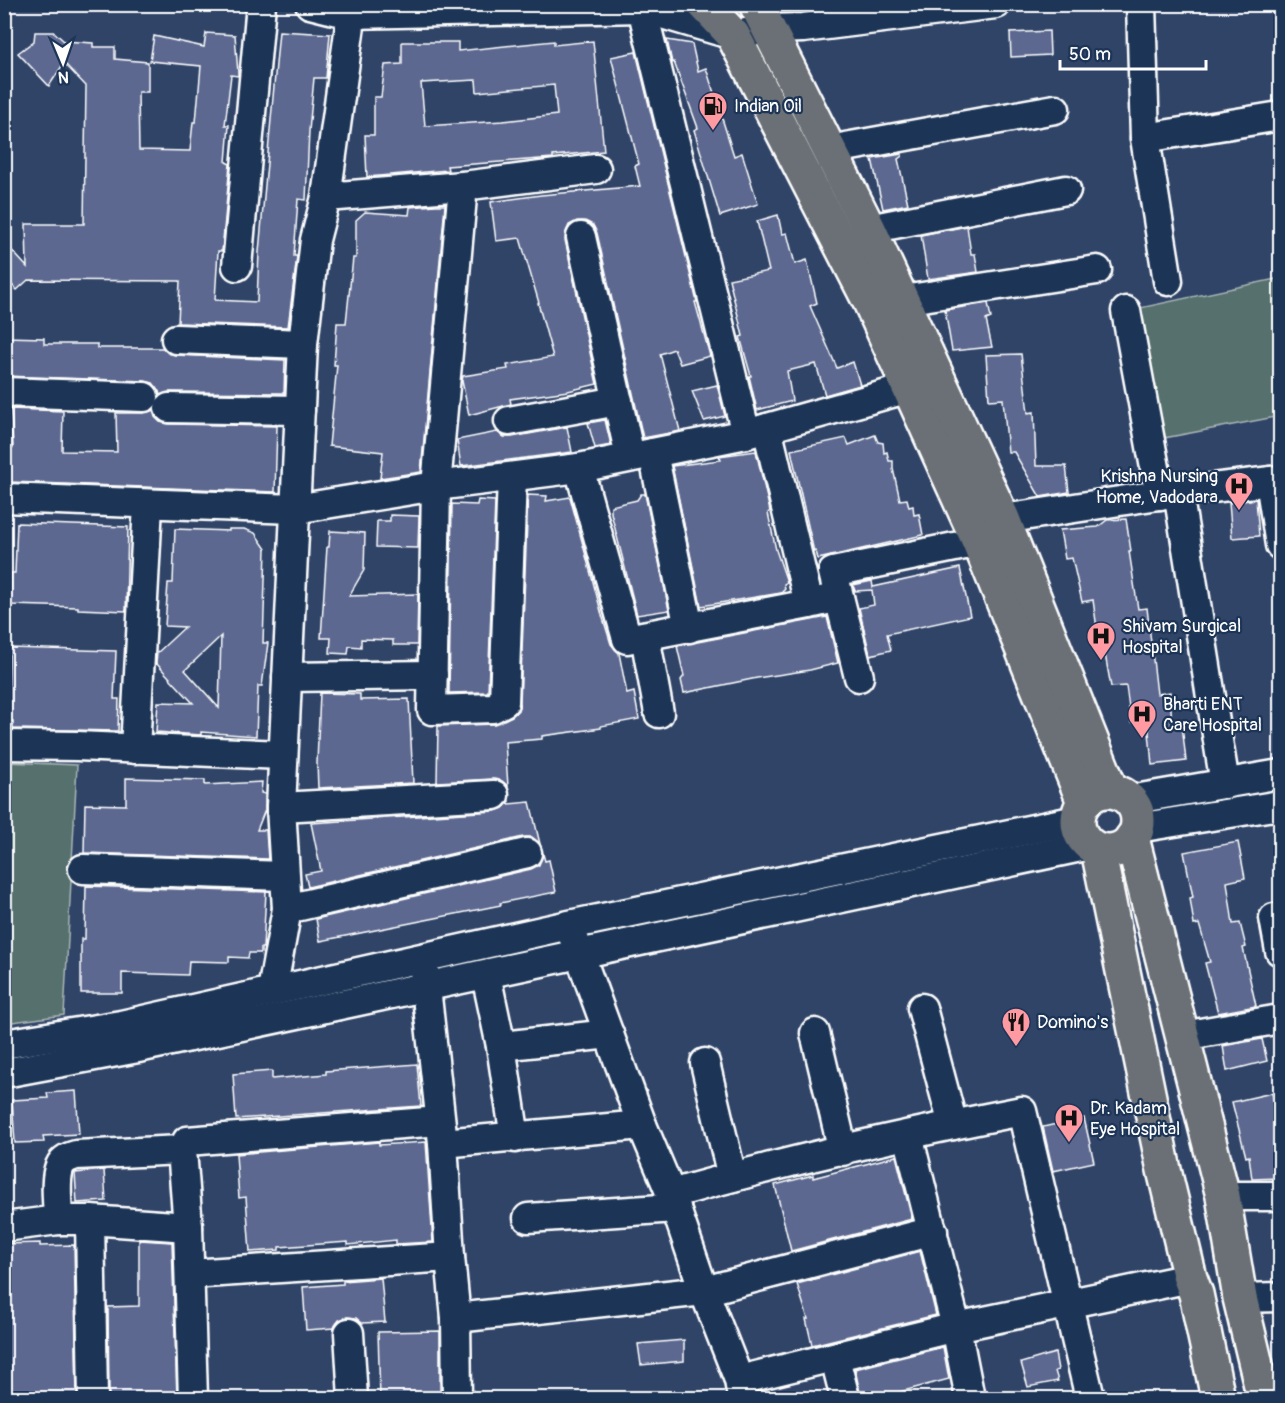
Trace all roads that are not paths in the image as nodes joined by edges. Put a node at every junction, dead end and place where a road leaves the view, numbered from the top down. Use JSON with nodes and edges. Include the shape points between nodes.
{"nodes":[{"id":1,"x":261,"y":4,"type":"edge"},
{"id":2,"x":310,"y":4,"type":"edge"},
{"id":3,"x":704,"y":4,"type":"edge"},
{"id":4,"x":996,"y":4,"type":"edge"},
{"id":5,"x":1141,"y":4,"type":"edge"},
{"id":6,"x":642,"y":8,"type":"junction"},
{"id":7,"x":351,"y":9,"type":"edge"},
{"id":8,"x":887,"y":11,"type":"edge"},
{"id":9,"x":763,"y":17,"type":"edge"},
{"id":10,"x":734,"y":35,"type":"junction"},
{"id":11,"x":1055,"y":109,"type":"dead end"},
{"id":12,"x":1281,"y":116,"type":"edge"},
{"id":13,"x":1145,"y":138,"type":"junction"},
{"id":14,"x":830,"y":150,"type":"junction"},
{"id":15,"x":596,"y":169,"type":"dead end"},
{"id":16,"x":463,"y":186,"type":"junction"},
{"id":17,"x":1066,"y":190,"type":"dead end"},
{"id":18,"x":326,"y":197,"type":"junction"},
{"id":19,"x":869,"y":229,"type":"junction"},
{"id":20,"x":580,"y":237,"type":"dead end"},
{"id":21,"x":237,"y":266,"type":"dead end"},
{"id":22,"x":1097,"y":270,"type":"dead end"},
{"id":23,"x":1168,"y":281,"type":"dead end"},
{"id":24,"x":903,"y":300,"type":"junction"},
{"id":25,"x":1126,"y":311,"type":"dead end"},
{"id":26,"x":176,"y":339,"type":"dead end"},
{"id":27,"x":303,"y":344,"type":"junction"},
{"id":28,"x":909,"y":388,"type":"junction"},
{"id":29,"x":4,"y":392,"type":"edge"},
{"id":30,"x":144,"y":397,"type":"dead end"},
{"id":31,"x":618,"y":401,"type":"junction"},
{"id":32,"x":169,"y":408,"type":"dead end"},
{"id":33,"x":300,"y":410,"type":"junction"},
{"id":34,"x":509,"y":421,"type":"dead end"},
{"id":35,"x":757,"y":431,"type":"junction"},
{"id":36,"x":642,"y":454,"type":"junction"},
{"id":37,"x":579,"y":468,"type":"junction"},
{"id":38,"x":512,"y":477,"type":"junction"},
{"id":39,"x":1275,"y":480,"type":"edge"},
{"id":40,"x":436,"y":486,"type":"junction"},
{"id":41,"x":1169,"y":494,"type":"junction"},
{"id":42,"x":4,"y":498,"type":"edge"},
{"id":43,"x":148,"y":505,"type":"junction"},
{"id":44,"x":295,"y":508,"type":"junction"},
{"id":45,"x":1003,"y":519,"type":"junction"},
{"id":46,"x":980,"y":542,"type":"junction"},
{"id":47,"x":1281,"y":545,"type":"edge"},
{"id":48,"x":839,"y":597,"type":"junction"},
{"id":49,"x":809,"y":604,"type":"junction"},
{"id":50,"x":689,"y":628,"type":"junction"},
{"id":51,"x":645,"y":636,"type":"junction"},
{"id":52,"x":432,"y":675,"type":"junction"},
{"id":53,"x":287,"y":677,"type":"junction"},
{"id":54,"x":859,"y":677,"type":"dead end"},
{"id":55,"x":659,"y":713,"type":"dead end"},
{"id":56,"x":4,"y":745,"type":"edge"},
{"id":57,"x":135,"y":748,"type":"junction"},
{"id":58,"x":283,"y":755,"type":"junction"},
{"id":59,"x":1281,"y":774,"type":"edge"},
{"id":60,"x":1225,"y":784,"type":"junction"},
{"id":61,"x":494,"y":795,"type":"dead end"},
{"id":62,"x":1281,"y":805,"type":"edge"},
{"id":63,"x":281,"y":807,"type":"junction"},
{"id":64,"x":1107,"y":822,"type":"junction"},
{"id":65,"x":527,"y":853,"type":"dead end"},
{"id":66,"x":83,"y":869,"type":"dead end"},
{"id":67,"x":284,"y":876,"type":"junction"},
{"id":68,"x":287,"y":909,"type":"junction"},
{"id":69,"x":1281,"y":917,"type":"edge"},
{"id":70,"x":569,"y":925,"type":"junction"},
{"id":71,"x":1281,"y":951,"type":"edge"},
{"id":72,"x":579,"y":954,"type":"junction"},
{"id":73,"x":423,"y":958,"type":"junction"},
{"id":74,"x":486,"y":975,"type":"junction"},
{"id":75,"x":425,"y":988,"type":"junction"},
{"id":76,"x":272,"y":992,"type":"junction"},
{"id":77,"x":922,"y":1008,"type":"dead end"},
{"id":78,"x":1281,"y":1019,"type":"edge"},
{"id":79,"x":815,"y":1033,"type":"dead end"},
{"id":80,"x":609,"y":1034,"type":"junction"},
{"id":81,"x":1183,"y":1036,"type":"junction"},
{"id":82,"x":4,"y":1044,"type":"edge"},
{"id":83,"x":501,"y":1046,"type":"junction"},
{"id":84,"x":705,"y":1063,"type":"dead end"},
{"id":85,"x":4,"y":1072,"type":"edge"},
{"id":86,"x":642,"y":1125,"type":"junction"},
{"id":87,"x":953,"y":1125,"type":"junction"},
{"id":88,"x":442,"y":1132,"type":"junction"},
{"id":89,"x":908,"y":1136,"type":"junction"},
{"id":90,"x":516,"y":1138,"type":"junction"},
{"id":91,"x":182,"y":1149,"type":"junction"},
{"id":92,"x":843,"y":1151,"type":"junction"},
{"id":93,"x":732,"y":1177,"type":"junction"},
{"id":94,"x":1223,"y":1196,"type":"junction"},
{"id":95,"x":1281,"y":1196,"type":"edge"},
{"id":96,"x":673,"y":1201,"type":"junction"},
{"id":97,"x":528,"y":1218,"type":"dead end"},
{"id":98,"x":58,"y":1220,"type":"junction"},
{"id":99,"x":90,"y":1220,"type":"junction"},
{"id":100,"x":4,"y":1227,"type":"edge"},
{"id":101,"x":188,"y":1227,"type":"junction"},
{"id":102,"x":933,"y":1231,"type":"junction"},
{"id":103,"x":450,"y":1257,"type":"junction"},
{"id":104,"x":190,"y":1274,"type":"junction"},
{"id":105,"x":1190,"y":1278,"type":"junction"},
{"id":106,"x":704,"y":1291,"type":"junction"},
{"id":107,"x":1281,"y":1297,"type":"edge"},
{"id":108,"x":1240,"y":1298,"type":"junction"},
{"id":109,"x":1068,"y":1305,"type":"junction"},
{"id":110,"x":456,"y":1318,"type":"junction"},
{"id":111,"x":956,"y":1327,"type":"junction"},
{"id":112,"x":349,"y":1333,"type":"dead end"},
{"id":113,"x":835,"y":1358,"type":"junction"},
{"id":114,"x":740,"y":1389,"type":"edge"},
{"id":115,"x":93,"y":1398,"type":"edge"},
{"id":116,"x":193,"y":1398,"type":"edge"},
{"id":117,"x":353,"y":1398,"type":"edge"},
{"id":118,"x":457,"y":1398,"type":"edge"},
{"id":119,"x":845,"y":1398,"type":"edge"},
{"id":120,"x":970,"y":1398,"type":"edge"},
{"id":121,"x":1090,"y":1398,"type":"edge"},
{"id":122,"x":1218,"y":1398,"type":"edge"},
{"id":123,"x":1264,"y":1398,"type":"edge"}],
"edges":[{"from":1,"to":21,"type":"street"},
{"from":2,"to":7,"type":"street"},
{"from":3,"to":10,"type":"highway"},
{"from":4,"to":8,"type":"street"},
{"from":5,"to":13,"type":"street"},
{"from":6,"to":7,"type":"street"},
{"from":6,"to":10,"type":"street"},
{"from":6,"to":35,"type":"street"},
{"from":7,"to":18,"type":"street"},
{"from":8,"to":9,"type":"street","via":[[803,28]]},
{"from":9,"to":10,"type":"street"},
{"from":9,"to":14,"type":"highway"},
{"from":10,"to":28,"type":"highway","via":[[870,302]]},
{"from":11,"to":14,"type":"street"},
{"from":12,"to":13,"type":"street"},
{"from":13,"to":23,"type":"street"},
{"from":14,"to":19,"type":"highway"},
{"from":15,"to":16,"type":"street"},
{"from":16,"to":18,"type":"street"},
{"from":16,"to":40,"type":"street"},
{"from":17,"to":19,"type":"street"},
{"from":18,"to":27,"type":"street","via":[[315,240]]},
{"from":19,"to":24,"type":"highway"},
{"from":20,"to":31,"type":"street"},
{"from":22,"to":24,"type":"street"},
{"from":24,"to":45,"type":"highway"},
{"from":25,"to":41,"type":"street"},
{"from":26,"to":27,"type":"street"},
{"from":27,"to":33,"type":"street"},
{"from":28,"to":35,"type":"street"},
{"from":28,"to":46,"type":"highway"},
{"from":29,"to":30,"type":"street"},
{"from":31,"to":34,"type":"street"},
{"from":31,"to":36,"type":"street"},
{"from":32,"to":33,"type":"street"},
{"from":33,"to":44,"type":"street"},
{"from":35,"to":36,"type":"street"},
{"from":35,"to":49,"type":"street"},
{"from":36,"to":37,"type":"street"},
{"from":36,"to":50,"type":"street"},
{"from":37,"to":38,"type":"street"},
{"from":37,"to":51,"type":"street","via":[[627,639]]},
{"from":38,"to":40,"type":"street"},
{"from":38,"to":52,"type":"street","via":[[504,702],[493,708],[432,710]]},
{"from":39,"to":41,"type":"street"},
{"from":39,"to":47,"type":"street"},
{"from":40,"to":44,"type":"street"},
{"from":40,"to":52,"type":"street"},
{"from":41,"to":45,"type":"street"},
{"from":41,"to":60,"type":"street"},
{"from":42,"to":43,"type":"street"},
{"from":43,"to":44,"type":"street"},
{"from":43,"to":57,"type":"street"},
{"from":44,"to":53,"type":"street"},
{"from":45,"to":64,"type":"highway"},
{"from":46,"to":48,"type":"street","via":[[833,572]]},
{"from":46,"to":64,"type":"highway"},
{"from":48,"to":49,"type":"street"},
{"from":48,"to":54,"type":"street"},
{"from":49,"to":50,"type":"street"},
{"from":50,"to":51,"type":"street"},
{"from":51,"to":55,"type":"street"},
{"from":52,"to":53,"type":"street"},
{"from":53,"to":58,"type":"street"},
{"from":56,"to":57,"type":"street"},
{"from":57,"to":58,"type":"street"},
{"from":58,"to":63,"type":"street"},
{"from":59,"to":60,"type":"street"},
{"from":60,"to":64,"type":"street"},
{"from":61,"to":63,"type":"street"},
{"from":62,"to":64,"type":"street"},
{"from":63,"to":67,"type":"street"},
{"from":64,"to":70,"type":"street"},
{"from":64,"to":72,"type":"street"},
{"from":64,"to":81,"type":"highway"},
{"from":64,"to":105,"type":"highway","via":[[1164,1170]]},
{"from":65,"to":68,"type":"street"},
{"from":66,"to":67,"type":"street"},
{"from":67,"to":68,"type":"street"},
{"from":68,"to":76,"type":"street"},
{"from":69,"to":71,"type":"street","via":[[1274,918]]},
{"from":70,"to":72,"type":"street"},
{"from":70,"to":73,"type":"street"},
{"from":72,"to":74,"type":"street"},
{"from":72,"to":80,"type":"street"},
{"from":73,"to":75,"type":"street"},
{"from":73,"to":76,"type":"street"},
{"from":74,"to":75,"type":"street"},
{"from":74,"to":83,"type":"street"},
{"from":75,"to":85,"type":"street"},
{"from":75,"to":88,"type":"street"},
{"from":76,"to":82,"type":"street","via":[[121,1025]]},
{"from":77,"to":87,"type":"street"},
{"from":78,"to":81,"type":"street"},
{"from":79,"to":92,"type":"street"},
{"from":80,"to":83,"type":"street"},
{"from":80,"to":86,"type":"street"},
{"from":81,"to":94,"type":"highway"},
{"from":83,"to":90,"type":"street"},
{"from":84,"to":93,"type":"street"},
{"from":86,"to":90,"type":"street"},
{"from":86,"to":96,"type":"street"},
{"from":87,"to":89,"type":"street"},
{"from":87,"to":109,"type":"street","via":[[1022,1111]]},
{"from":88,"to":90,"type":"street"},
{"from":88,"to":91,"type":"street","via":[[187,1141]]},
{"from":88,"to":103,"type":"street"},
{"from":89,"to":92,"type":"street"},
{"from":89,"to":102,"type":"street"},
{"from":91,"to":98,"type":"street","via":[[76,1155],[66,1159],[58,1176]]},
{"from":91,"to":101,"type":"street"},
{"from":92,"to":93,"type":"street"},
{"from":93,"to":96,"type":"street"},
{"from":94,"to":95,"type":"street"},
{"from":94,"to":108,"type":"highway"},
{"from":96,"to":97,"type":"street"},
{"from":96,"to":106,"type":"street"},
{"from":98,"to":99,"type":"street"},
{"from":98,"to":100,"type":"street"},
{"from":99,"to":101,"type":"street"},
{"from":99,"to":115,"type":"street"},
{"from":101,"to":104,"type":"street"},
{"from":102,"to":106,"type":"street"},
{"from":102,"to":111,"type":"street"},
{"from":103,"to":104,"type":"street"},
{"from":103,"to":110,"type":"street"},
{"from":104,"to":116,"type":"street"},
{"from":105,"to":109,"type":"street"},
{"from":105,"to":122,"type":"highway"},
{"from":106,"to":110,"type":"street"},
{"from":106,"to":114,"type":"street"},
{"from":107,"to":108,"type":"street"},
{"from":108,"to":123,"type":"highway"},
{"from":109,"to":111,"type":"street"},
{"from":109,"to":121,"type":"street"},
{"from":110,"to":118,"type":"street"},
{"from":111,"to":113,"type":"street"},
{"from":111,"to":120,"type":"street"},
{"from":112,"to":117,"type":"street"},
{"from":113,"to":114,"type":"street"},
{"from":113,"to":119,"type":"street"}]}
